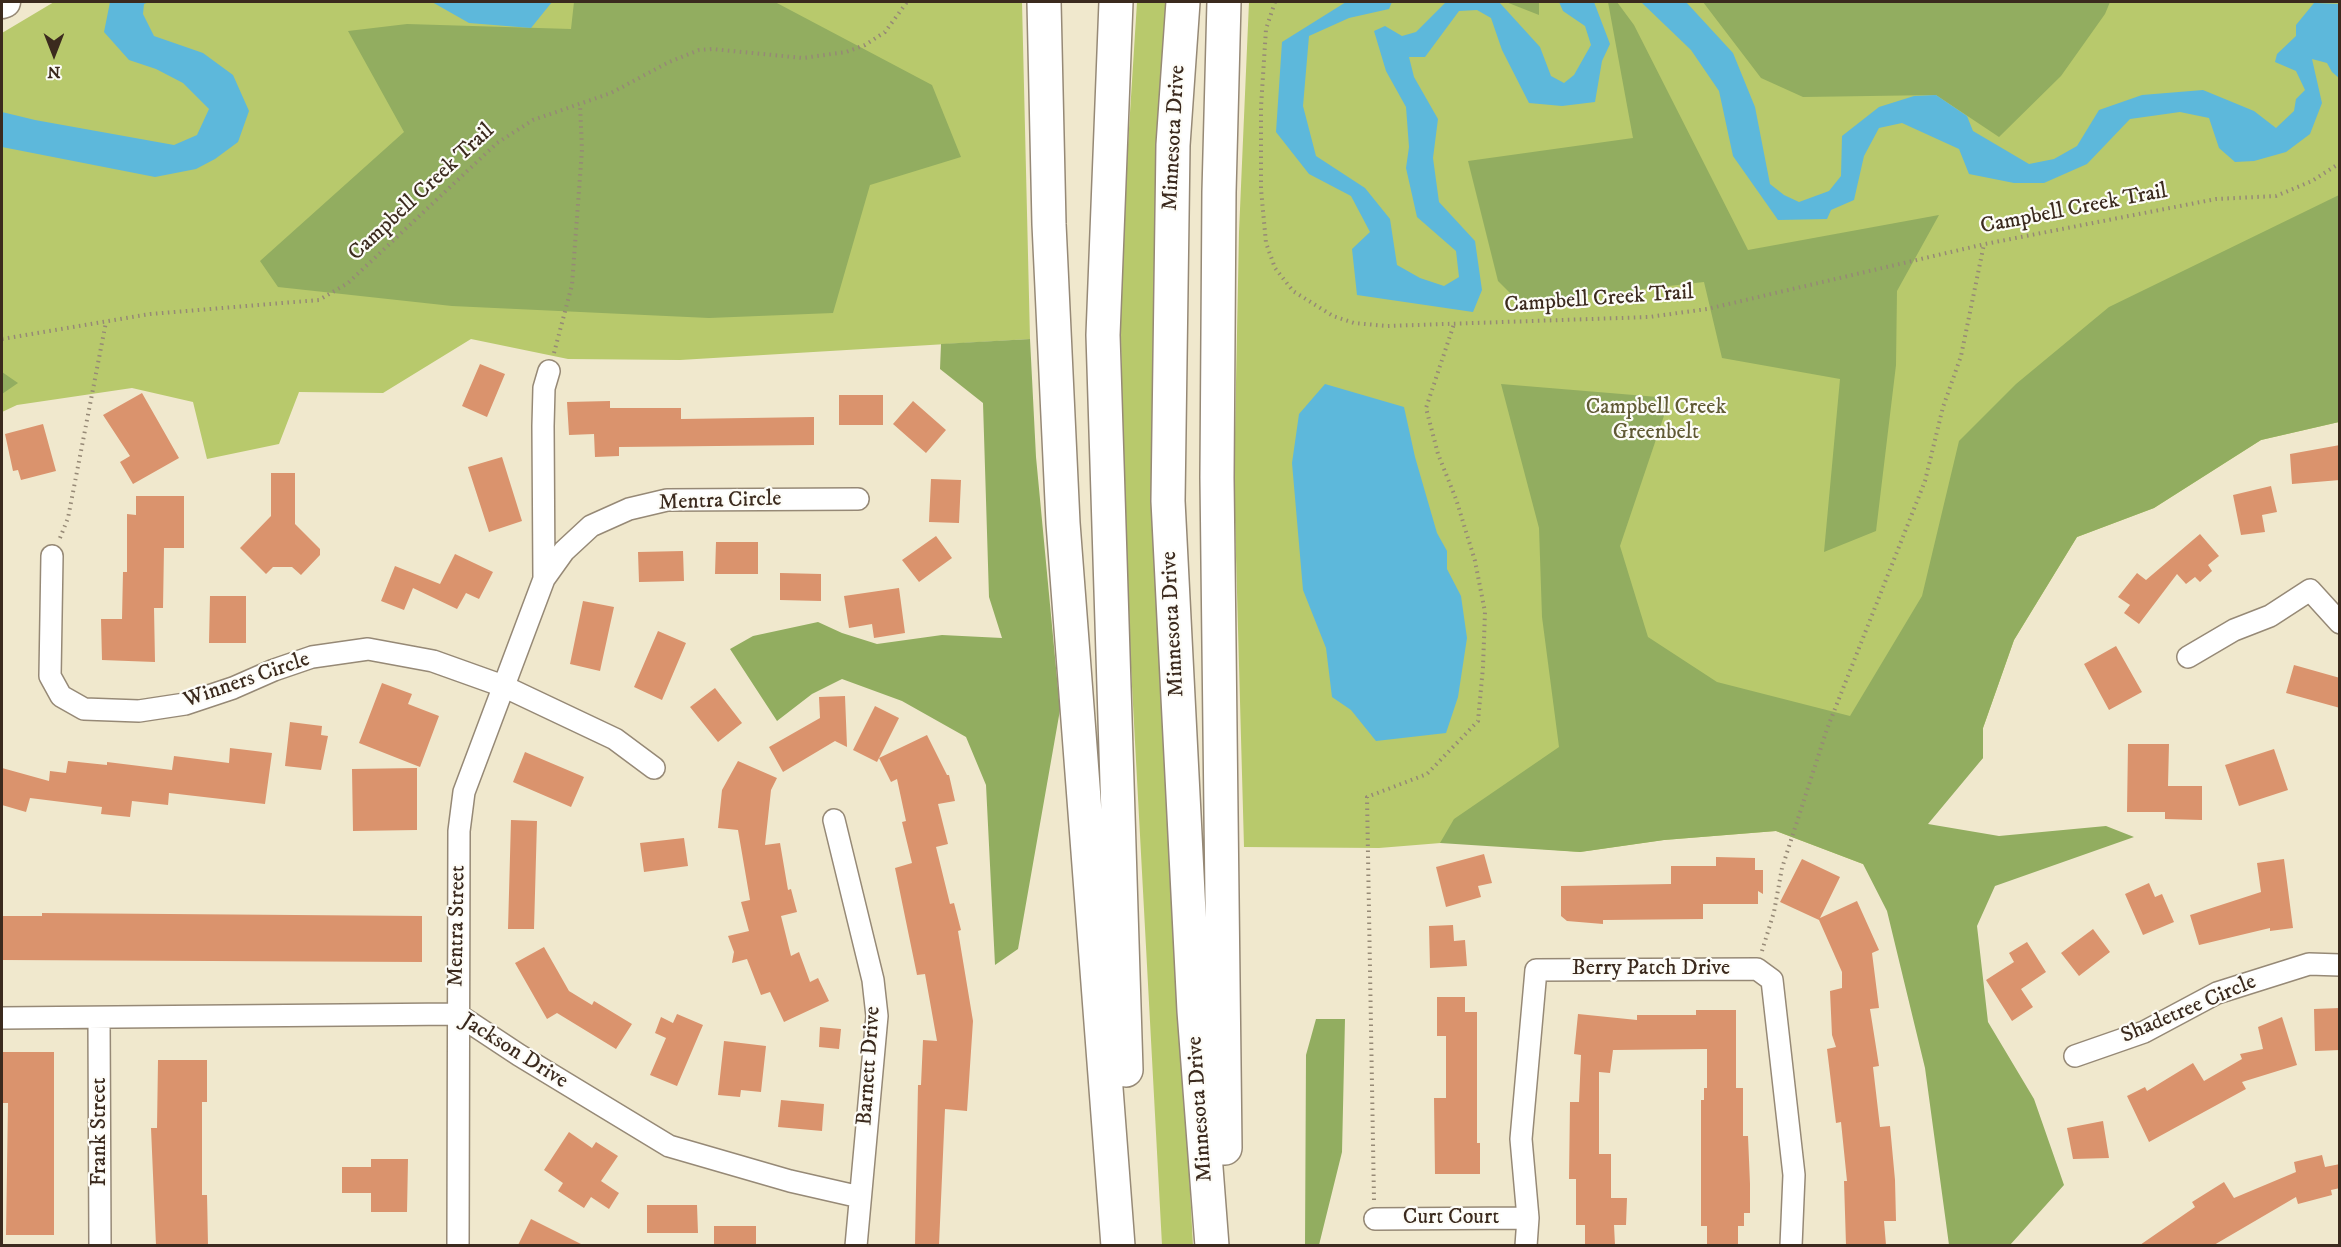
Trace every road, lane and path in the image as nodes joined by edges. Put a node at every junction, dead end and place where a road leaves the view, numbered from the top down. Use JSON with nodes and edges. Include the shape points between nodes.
{"nodes":[{"id":1,"x":907,"y":2,"type":"edge"},
{"id":2,"x":1044,"y":2,"type":"edge"},
{"id":3,"x":1116,"y":2,"type":"edge"},
{"id":4,"x":1183,"y":2,"type":"edge"},
{"id":5,"x":1224,"y":2,"type":"edge"},
{"id":6,"x":1275,"y":2,"type":"edge"},
{"id":7,"x":580,"y":104,"type":"junction"},
{"id":8,"x":2340,"y":164,"type":"edge"},
{"id":9,"x":1984,"y":244,"type":"junction"},
{"id":10,"x":106,"y":322,"type":"junction"},
{"id":11,"x":1454,"y":324,"type":"junction"},
{"id":12,"x":2,"y":339,"type":"edge"},
{"id":13,"x":549,"y":371,"type":"joint"},
{"id":14,"x":858,"y":499,"type":"dead end"},
{"id":15,"x":52,"y":556,"type":"joint"},
{"id":16,"x":544,"y":579,"type":"junction"},
{"id":17,"x":2340,"y":622,"type":"edge"},
{"id":18,"x":2188,"y":657,"type":"dead end"},
{"id":19,"x":503,"y":686,"type":"junction"},
{"id":20,"x":654,"y":768,"type":"dead end"},
{"id":21,"x":834,"y":820,"type":"dead end"},
{"id":22,"x":2340,"y":965,"type":"edge"},
{"id":23,"x":1757,"y":969,"type":"junction"},
{"id":24,"x":457,"y":1014,"type":"junction"},
{"id":25,"x":2,"y":1018,"type":"edge"},
{"id":26,"x":99,"y":1018,"type":"junction"},
{"id":27,"x":2075,"y":1056,"type":"dead end"},
{"id":28,"x":860,"y":1197,"type":"junction"},
{"id":29,"x":1528,"y":1218,"type":"junction"},
{"id":30,"x":1375,"y":1219,"type":"joint"},
{"id":31,"x":100,"y":1245,"type":"edge"},
{"id":32,"x":458,"y":1245,"type":"edge"},
{"id":33,"x":856,"y":1245,"type":"edge"},
{"id":34,"x":1118,"y":1245,"type":"edge"},
{"id":35,"x":1132,"y":1245,"type":"edge"},
{"id":36,"x":1212,"y":1245,"type":"edge"},
{"id":37,"x":1225,"y":1245,"type":"edge"},
{"id":38,"x":1526,"y":1245,"type":"edge"},
{"id":39,"x":1791,"y":1245,"type":"edge"}],
"edges":[{"from":1,"to":7,"type":"path","name":"Campbell Creek Trail","via":[[885,32],[846,52],[803,58],[699,50]]},
{"from":2,"to":34,"type":"highway","via":[[1049,224],[1063,523]]},
{"from":3,"to":35,"type":"highway","via":[[1103,347]]},
{"from":4,"to":36,"type":"highway","name":"Minnesota Drive","via":[[1173,145],[1168,501],[1194,1011]]},
{"from":5,"to":37,"type":"highway","via":[[1217,478]]},
{"from":6,"to":11,"type":"path","name":"Campbell Creek Trail","via":[[1266,29],[1261,166],[1266,243],[1275,268],[1305,300],[1354,323]]},
{"from":7,"to":10,"type":"path","name":"Campbell Creek Trail","via":[[533,120],[497,143],[366,268],[332,295],[307,302],[150,314]]},
{"from":7,"to":13,"type":"path","via":[[582,150],[572,285]]},
{"from":8,"to":9,"type":"path","name":"Campbell Creek Trail","via":[[2276,196],[2216,199]]},
{"from":9,"to":11,"type":"path","name":"Campbell Creek Trail","via":[[1707,309],[1649,317]]},
{"from":9,"to":23,"type":"path","via":[[1960,356],[1925,481],[1827,729],[1782,868]]},
{"from":10,"to":12,"type":"path","name":"Campbell Creek Trail"},
{"from":10,"to":15,"type":"path","via":[[68,518]]},
{"from":11,"to":30,"type":"path","via":[[1426,408],[1475,561],[1485,612],[1482,678],[1478,721],[1427,774],[1367,797]]},
{"from":13,"to":16,"type":"street","via":[[543,417]]},
{"from":14,"to":16,"type":"street","name":"Mentra Circle","via":[[667,500],[629,509],[591,526],[564,551]]},
{"from":15,"to":19,"type":"street","name":"Winners Circle","via":[[50,676],[55,702],[84,709],[139,711],[185,704],[312,657],[368,649],[433,661]]},
{"from":16,"to":19,"type":"street","name":"Mentra Circle"},
{"from":17,"to":18,"type":"street","via":[[2310,590],[2270,616],[2234,630]]},
{"from":19,"to":20,"type":"street","name":"Winners Circle","via":[[615,739]]},
{"from":19,"to":24,"type":"street","name":"Mentra Street","via":[[464,792],[459,831]]},
{"from":21,"to":28,"type":"street","name":"Barnett Drive","via":[[873,980],[877,1016]]},
{"from":22,"to":27,"type":"street","name":"Shadetree Circle","via":[[2309,964],[2217,993],[2144,1032]]},
{"from":23,"to":29,"type":"street","name":"Berry Patch Drive","via":[[1536,970],[1521,1139]]},
{"from":23,"to":39,"type":"street","name":"Berry Patch Drive","via":[[1772,980],[1794,1175]]},
{"from":24,"to":26,"type":"street","name":"Jackson Drive"},
{"from":24,"to":28,"type":"street","name":"Jackson Drive","via":[[669,1146],[790,1182]]},
{"from":24,"to":32,"type":"street","name":"Mentra Street"},
{"from":25,"to":26,"type":"street","name":"Jackson Drive"},
{"from":26,"to":31,"type":"street","name":"Frank Street"},
{"from":28,"to":33,"type":"street","name":"Barnett Drive"},
{"from":29,"to":30,"type":"street","name":"Curt Court"},
{"from":29,"to":38,"type":"street","name":"Berry Patch Drive"}]}
